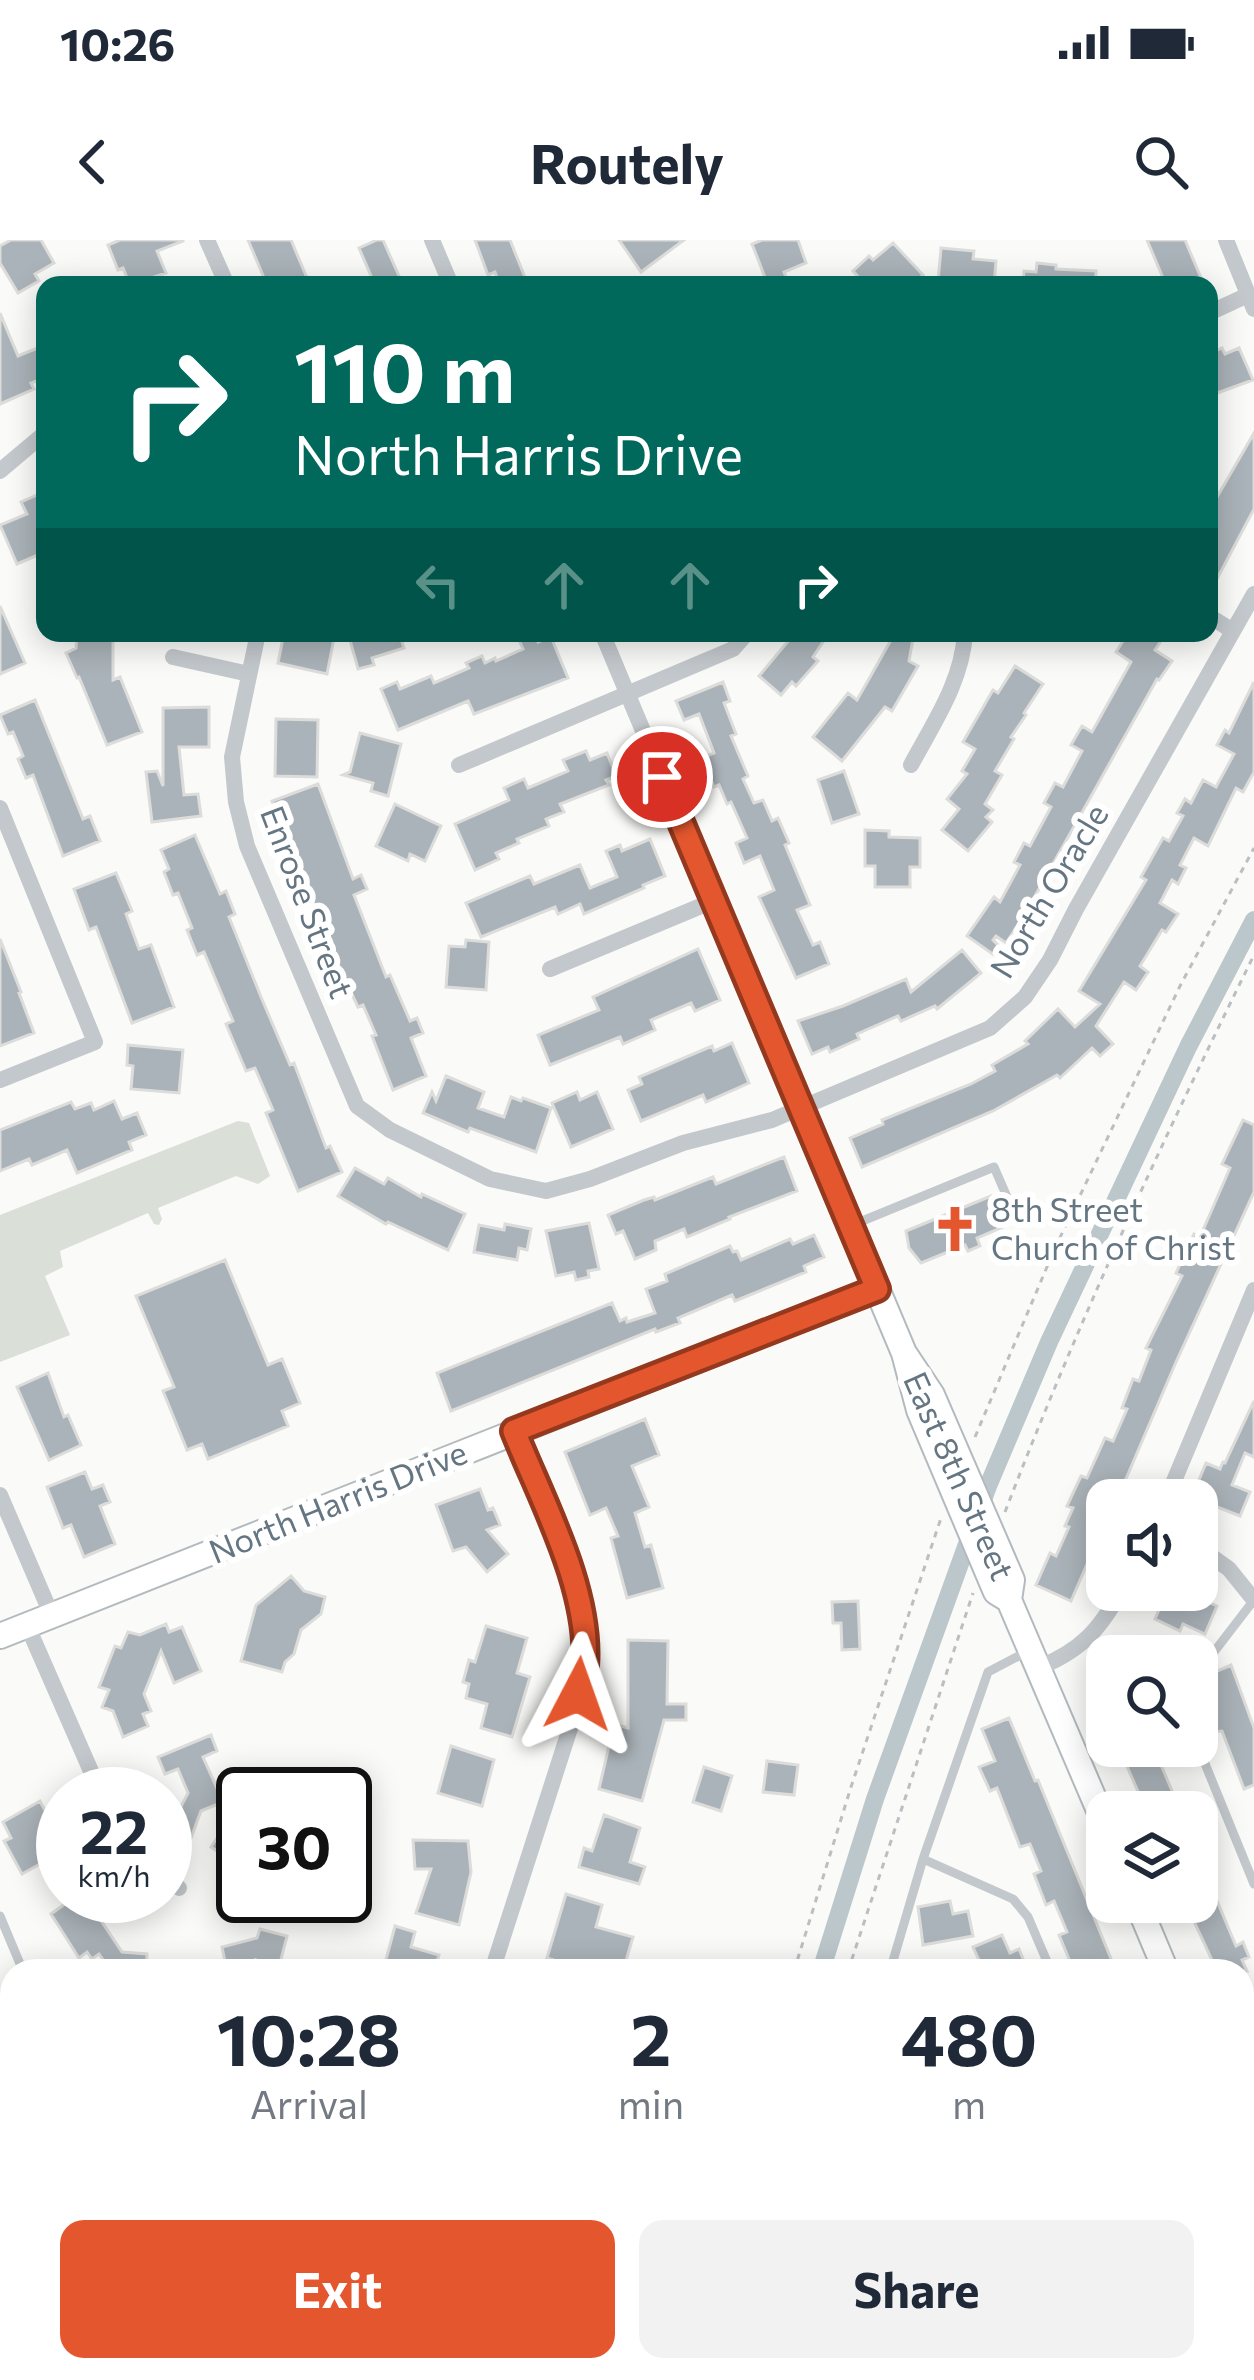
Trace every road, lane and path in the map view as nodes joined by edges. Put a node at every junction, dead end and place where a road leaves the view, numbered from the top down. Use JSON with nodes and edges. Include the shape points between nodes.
{"nodes":[{"id":1,"x":207,"y":240,"type":"edge"},
{"id":2,"x":432,"y":240,"type":"edge"},
{"id":3,"x":1226,"y":240,"type":"edge"},
{"id":4,"x":223,"y":276,"type":"edge"},
{"id":5,"x":447,"y":276,"type":"edge"},
{"id":6,"x":1251,"y":302,"type":"edge"},
{"id":7,"x":1218,"y":311,"type":"edge"},
{"id":8,"x":36,"y":441,"type":"edge"},
{"id":9,"x":0,"y":471,"type":"edge"},
{"id":10,"x":1254,"y":593,"type":"edge"},
{"id":11,"x":1218,"y":622,"type":"edge"},
{"id":12,"x":1232,"y":631,"type":"junction"},
{"id":13,"x":256,"y":642,"type":"edge"},
{"id":14,"x":606,"y":642,"type":"edge"},
{"id":15,"x":740,"y":642,"type":"edge"},
{"id":16,"x":965,"y":642,"type":"edge"},
{"id":17,"x":173,"y":657,"type":"dead end"},
{"id":18,"x":248,"y":674,"type":"junction"},
{"id":19,"x":628,"y":694,"type":"junction"},
{"id":20,"x":459,"y":765,"type":"dead end"},
{"id":21,"x":911,"y":765,"type":"dead end"},
{"id":22,"x":0,"y":808,"type":"edge"},
{"id":23,"x":1254,"y":848,"type":"edge"},
{"id":24,"x":713,"y":901,"type":"junction"},
{"id":25,"x":1254,"y":956,"type":"edge"},
{"id":26,"x":550,"y":969,"type":"dead end"},
{"id":27,"x":0,"y":1080,"type":"edge"},
{"id":28,"x":800,"y":1108,"type":"junction"},
{"id":29,"x":390,"y":1130,"type":"joint"},
{"id":30,"x":1011,"y":1206,"type":"dead end"},
{"id":31,"x":850,"y":1226,"type":"junction"},
{"id":32,"x":862,"y":1253,"type":"joint"},
{"id":33,"x":877,"y":1289,"type":"junction"},
{"id":34,"x":1254,"y":1290,"type":"edge"},
{"id":35,"x":514,"y":1431,"type":"junction"},
{"id":36,"x":1175,"y":1479,"type":"edge"},
{"id":37,"x":960,"y":1483,"type":"junction"},
{"id":38,"x":0,"y":1495,"type":"edge"},
{"id":39,"x":985,"y":1543,"type":"junction"},
{"id":40,"x":1218,"y":1561,"type":"edge"},
{"id":41,"x":1254,"y":1600,"type":"edge"},
{"id":42,"x":1109,"y":1611,"type":"edge"},
{"id":43,"x":52,"y":1616,"type":"junction"},
{"id":44,"x":27,"y":1625,"type":"junction"},
{"id":45,"x":0,"y":1636,"type":"edge"},
{"id":46,"x":1218,"y":1647,"type":"edge"},
{"id":47,"x":1034,"y":1659,"type":"junction"},
{"id":48,"x":89,"y":1767,"type":"edge"},
{"id":49,"x":1206,"y":1767,"type":"edge"},
{"id":50,"x":1091,"y":1791,"type":"edge"},
{"id":51,"x":922,"y":1859,"type":"junction"},
{"id":52,"x":1254,"y":1884,"type":"edge"},
{"id":53,"x":0,"y":1916,"type":"edge"},
{"id":54,"x":1146,"y":1923,"type":"edge"},
{"id":55,"x":18,"y":1959,"type":"edge"},
{"id":56,"x":496,"y":1959,"type":"edge"},
{"id":57,"x":798,"y":1959,"type":"edge"},
{"id":58,"x":852,"y":1959,"type":"edge"},
{"id":59,"x":893,"y":1959,"type":"edge"},
{"id":60,"x":1046,"y":1959,"type":"edge"},
{"id":61,"x":1161,"y":1959,"type":"edge"}],
"edges":[{"from":1,"to":4,"type":"street"},
{"from":2,"to":5,"type":"street"},
{"from":3,"to":6,"type":"street"},
{"from":6,"to":7,"type":"street"},
{"from":8,"to":9,"type":"street"},
{"from":10,"to":12,"type":"street","name":"North Oracle"},
{"from":11,"to":12,"type":"street"},
{"from":12,"to":28,"type":"street","name":"North Oracle","via":[[1025,997],[990,1028]]},
{"from":13,"to":18,"type":"street","name":"Enrose Street"},
{"from":14,"to":19,"type":"street","name":"East 8th Street"},
{"from":15,"to":19,"type":"street"},
{"from":16,"to":21,"type":"street","via":[[953,689]]},
{"from":17,"to":18,"type":"street"},
{"from":18,"to":29,"type":"street","name":"Enrose Street","via":[[232,757],[247,846],[357,1106]]},
{"from":19,"to":20,"type":"street"},
{"from":19,"to":24,"type":"street","name":"East 8th Street"},
{"from":22,"to":27,"type":"street","via":[[95,1042]]},
{"from":23,"to":37,"type":"path","via":[[1055,1248]]},
{"from":24,"to":26,"type":"street"},
{"from":24,"to":28,"type":"street","name":"East 8th Street"},
{"from":25,"to":39,"type":"path"},
{"from":28,"to":29,"type":"street","name":"North Oracle","via":[[545,1191],[490,1179]]},
{"from":28,"to":31,"type":"street","name":"East 8th Street"},
{"from":30,"to":31,"type":"lane","via":[[994,1167]]},
{"from":31,"to":32,"type":"street","name":"East 8th Street"},
{"from":32,"to":33,"type":"street","name":"East 8th Street"},
{"from":33,"to":35,"type":"street","name":"North Harris Drive"},
{"from":33,"to":37,"type":"street","name":"East 8th Street","via":[[919,1410]]},
{"from":34,"to":36,"type":"street"},
{"from":35,"to":43,"type":"street","name":"North Harris Drive"},
{"from":35,"to":56,"type":"street","via":[[576,1592],[585,1666]]},
{"from":37,"to":39,"type":"street","name":"East 8th Street"},
{"from":37,"to":57,"type":"path"},
{"from":38,"to":43,"type":"street"},
{"from":39,"to":47,"type":"street","name":"East 8th Street","via":[[996,1592],[1009,1600]]},
{"from":39,"to":58,"type":"path"},
{"from":40,"to":41,"type":"street"},
{"from":41,"to":46,"type":"lane"},
{"from":42,"to":47,"type":"street","via":[[1081,1646]]},
{"from":43,"to":44,"type":"street","name":"North Harris Drive"},
{"from":44,"to":45,"type":"street","name":"North Harris Drive"},
{"from":44,"to":48,"type":"street"},
{"from":47,"to":50,"type":"street","name":"East 8th Street"},
{"from":47,"to":51,"type":"lane","via":[[988,1672]]},
{"from":49,"to":52,"type":"lane"},
{"from":51,"to":59,"type":"lane"},
{"from":51,"to":60,"type":"lane","via":[[1013,1899]]},
{"from":53,"to":55,"type":"lane"},
{"from":54,"to":61,"type":"street"}]}
